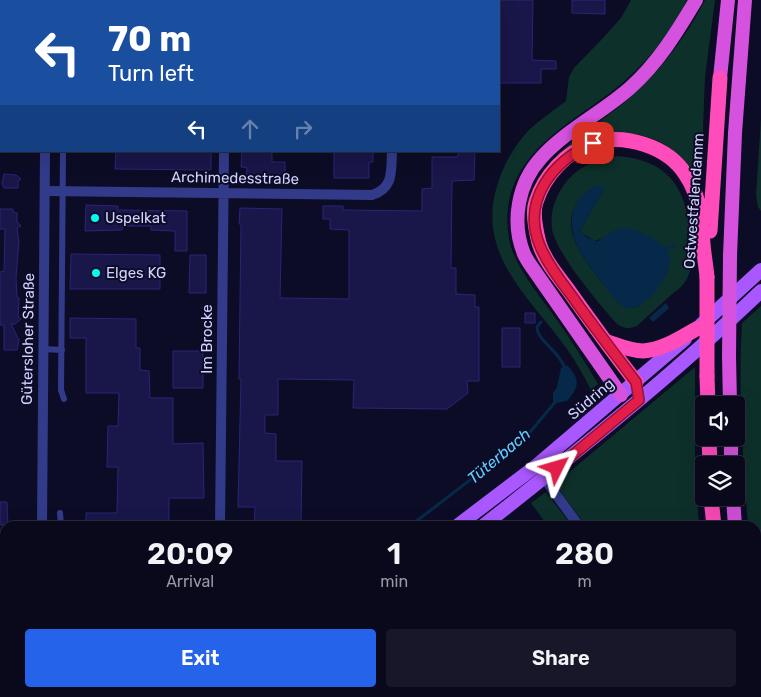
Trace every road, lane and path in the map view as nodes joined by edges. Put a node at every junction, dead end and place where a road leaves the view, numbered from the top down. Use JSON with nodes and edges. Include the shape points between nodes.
{"nodes":[{"id":1,"x":696,"y":0,"type":"edge"},
{"id":2,"x":728,"y":0,"type":"edge"},
{"id":3,"x":745,"y":0,"type":"edge"},
{"id":4,"x":720,"y":78,"type":"joint"},
{"id":5,"x":45,"y":152,"type":"edge"},
{"id":6,"x":63,"y":152,"type":"edge"},
{"id":7,"x":224,"y":152,"type":"edge"},
{"id":8,"x":392,"y":152,"type":"edge"},
{"id":9,"x":45,"y":191,"type":"junction"},
{"id":10,"x":63,"y":191,"type":"junction"},
{"id":11,"x":224,"y":192,"type":"junction"},
{"id":12,"x":761,"y":270,"type":"edge"},
{"id":13,"x":707,"y":277,"type":"junction"},
{"id":14,"x":761,"y":291,"type":"edge"},
{"id":15,"x":698,"y":328,"type":"junction"},
{"id":16,"x":605,"y":342,"type":"junction"},
{"id":17,"x":43,"y":349,"type":"junction"},
{"id":18,"x":62,"y":350,"type":"junction"},
{"id":19,"x":636,"y":382,"type":"junction"},
{"id":20,"x":621,"y":395,"type":"junction"},
{"id":21,"x":708,"y":396,"type":"edge"},
{"id":22,"x":730,"y":396,"type":"edge"},
{"id":23,"x":64,"y":399,"type":"dead end"},
{"id":24,"x":639,"y":400,"type":"junction"},
{"id":25,"x":544,"y":478,"type":"junction"},
{"id":26,"x":712,"y":506,"type":"edge"},
{"id":27,"x":734,"y":506,"type":"edge"},
{"id":28,"x":60,"y":512,"type":"dead end"},
{"id":29,"x":42,"y":521,"type":"edge"},
{"id":30,"x":60,"y":521,"type":"edge"},
{"id":31,"x":220,"y":521,"type":"edge"},
{"id":32,"x":464,"y":521,"type":"edge"},
{"id":33,"x":489,"y":521,"type":"edge"},
{"id":34,"x":575,"y":521,"type":"edge"},
{"id":35,"x":713,"y":521,"type":"edge"},
{"id":36,"x":735,"y":521,"type":"edge"}],
"edges":[{"from":1,"to":20,"type":"highway","via":[[654,63],[630,88],[540,158],[520,195],[517,215],[524,253]]},
{"from":2,"to":4,"type":"highway","name":"Ostwestfalendamm"},
{"from":3,"to":22,"type":"highway","bridge":true,"via":[[730,256]]},
{"from":4,"to":13,"type":"highway","name":"Ostwestfalendamm"},
{"from":5,"to":9,"type":"street","name":"Gütersloher Straße"},
{"from":6,"to":10,"type":"lane"},
{"from":7,"to":11,"type":"street","name":"Im Brocke"},
{"from":8,"to":11,"type":"street","name":"Archimedesstraße","via":[[388,183],[372,195]]},
{"from":9,"to":10,"type":"street","name":"Archimedesstraße"},
{"from":9,"to":17,"type":"street","name":"Gütersloher Straße"},
{"from":10,"to":11,"type":"street","name":"Archimedesstraße"},
{"from":10,"to":18,"type":"lane"},
{"from":11,"to":31,"type":"street","name":"Im Brocke"},
{"from":12,"to":15,"type":"main road","name":"Südring"},
{"from":13,"to":16,"type":"highway","via":[[700,206],[686,175],[675,161],[657,149],[635,142],[615,140],[582,148],[561,162],[545,182],[535,203],[535,224],[539,244],[551,267]]},
{"from":13,"to":21,"type":"highway","name":"Ostwestfalendamm","bridge":true},
{"from":14,"to":24,"type":"main road","name":"Südring"},
{"from":15,"to":16,"type":"highway","via":[[668,344],[644,351]]},
{"from":15,"to":19,"type":"main road","name":"Südring"},
{"from":16,"to":19,"type":"highway"},
{"from":17,"to":18,"type":"lane"},
{"from":17,"to":29,"type":"street","name":"Gütersloher Straße"},
{"from":18,"to":23,"type":"lane","via":[[61,390]]},
{"from":19,"to":20,"type":"main road","name":"Südring"},
{"from":19,"to":24,"type":"main road"},
{"from":20,"to":24,"type":"main road"},
{"from":20,"to":32,"type":"main road","name":"Südring"},
{"from":24,"to":25,"type":"main road","name":"Südring"},
{"from":25,"to":33,"type":"main road","name":"Südring"},
{"from":25,"to":34,"type":"street"},
{"from":26,"to":35,"type":"highway"},
{"from":27,"to":36,"type":"highway"},
{"from":28,"to":30,"type":"lane"}]}
